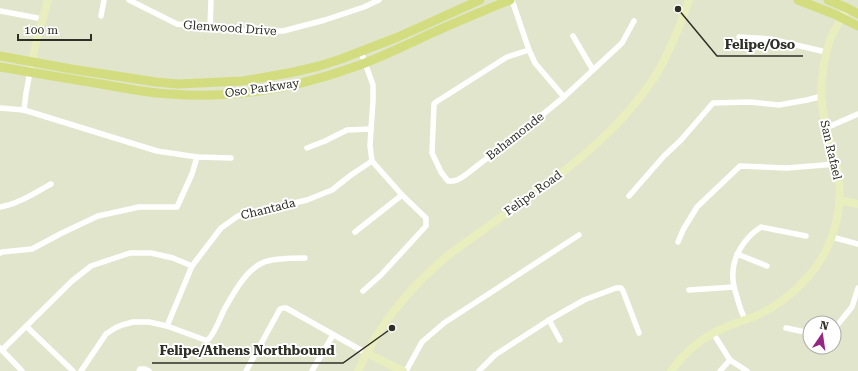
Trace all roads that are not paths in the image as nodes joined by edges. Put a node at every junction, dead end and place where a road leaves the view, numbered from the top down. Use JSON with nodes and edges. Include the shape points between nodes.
{"nodes":[{"id":1,"x":48,"y":0,"type":"edge"},
{"id":2,"x":104,"y":0,"type":"edge"},
{"id":3,"x":129,"y":0,"type":"edge"},
{"id":4,"x":211,"y":0,"type":"edge"},
{"id":5,"x":379,"y":0,"type":"edge"},
{"id":6,"x":480,"y":0,"type":"edge"},
{"id":7,"x":511,"y":0,"type":"edge"},
{"id":8,"x":689,"y":0,"type":"edge"},
{"id":9,"x":798,"y":0,"type":"edge"},
{"id":10,"x":828,"y":0,"type":"edge"},
{"id":11,"x":848,"y":8,"type":"junction"},
{"id":12,"x":0,"y":11,"type":"edge"},
{"id":13,"x":858,"y":14,"type":"edge"},
{"id":14,"x":101,"y":16,"type":"dead end"},
{"id":15,"x":842,"y":18,"type":"junction"},
{"id":16,"x":43,"y":19,"type":"junction"},
{"id":17,"x":634,"y":21,"type":"dead end"},
{"id":18,"x":858,"y":26,"type":"edge"},
{"id":19,"x":210,"y":28,"type":"junction"},
{"id":20,"x":573,"y":36,"type":"dead end"},
{"id":21,"x":739,"y":37,"type":"dead end"},
{"id":22,"x":529,"y":50,"type":"junction"},
{"id":23,"x":361,"y":52,"type":"junction"},
{"id":24,"x":826,"y":52,"type":"junction"},
{"id":25,"x":0,"y":56,"type":"edge"},
{"id":26,"x":32,"y":61,"type":"junction"},
{"id":27,"x":366,"y":63,"type":"junction"},
{"id":28,"x":0,"y":67,"type":"edge"},
{"id":29,"x":593,"y":70,"type":"junction"},
{"id":30,"x":30,"y":72,"type":"junction"},
{"id":31,"x":822,"y":96,"type":"junction"},
{"id":32,"x":564,"y":97,"type":"junction"},
{"id":33,"x":0,"y":108,"type":"edge"},
{"id":34,"x":24,"y":110,"type":"junction"},
{"id":35,"x":858,"y":114,"type":"edge"},
{"id":36,"x":826,"y":128,"type":"junction"},
{"id":37,"x":371,"y":130,"type":"junction"},
{"id":38,"x":307,"y":148,"type":"dead end"},
{"id":39,"x":197,"y":156,"type":"junction"},
{"id":40,"x":231,"y":158,"type":"dead end"},
{"id":41,"x":372,"y":161,"type":"junction"},
{"id":42,"x":836,"y":164,"type":"junction"},
{"id":43,"x":51,"y":184,"type":"dead end"},
{"id":44,"x":402,"y":195,"type":"junction"},
{"id":45,"x":629,"y":196,"type":"dead end"},
{"id":46,"x":840,"y":200,"type":"junction"},
{"id":47,"x":858,"y":204,"type":"edge"},
{"id":48,"x":0,"y":206,"type":"edge"},
{"id":49,"x":355,"y":232,"type":"dead end"},
{"id":50,"x":579,"y":235,"type":"dead end"},
{"id":51,"x":806,"y":236,"type":"dead end"},
{"id":52,"x":832,"y":237,"type":"junction"},
{"id":53,"x":678,"y":242,"type":"dead end"},
{"id":54,"x":858,"y":244,"type":"edge"},
{"id":55,"x":0,"y":253,"type":"edge"},
{"id":56,"x":737,"y":254,"type":"junction"},
{"id":57,"x":305,"y":258,"type":"dead end"},
{"id":58,"x":192,"y":266,"type":"junction"},
{"id":59,"x":767,"y":266,"type":"dead end"},
{"id":60,"x":734,"y":287,"type":"junction"},
{"id":61,"x":858,"y":288,"type":"edge"},
{"id":62,"x":689,"y":290,"type":"dead end"},
{"id":63,"x":363,"y":291,"type":"dead end"},
{"id":64,"x":842,"y":319,"type":"edge"},
{"id":65,"x":549,"y":320,"type":"junction"},
{"id":66,"x":746,"y":320,"type":"junction"},
{"id":67,"x":26,"y":326,"type":"junction"},
{"id":68,"x":167,"y":326,"type":"junction"},
{"id":69,"x":786,"y":328,"type":"dead end"},
{"id":70,"x":802,"y":331,"type":"edge"},
{"id":71,"x":639,"y":333,"type":"dead end"},
{"id":72,"x":713,"y":333,"type":"junction"},
{"id":73,"x":333,"y":334,"type":"junction"},
{"id":74,"x":560,"y":340,"type":"dead end"},
{"id":75,"x":1,"y":349,"type":"edge"},
{"id":76,"x":366,"y":353,"type":"junction"},
{"id":77,"x":730,"y":360,"type":"junction"},
{"id":78,"x":22,"y":371,"type":"edge"},
{"id":79,"x":72,"y":371,"type":"edge"},
{"id":80,"x":81,"y":371,"type":"edge"},
{"id":81,"x":139,"y":371,"type":"edge"},
{"id":82,"x":149,"y":371,"type":"edge"},
{"id":83,"x":246,"y":371,"type":"edge"},
{"id":84,"x":312,"y":371,"type":"edge"},
{"id":85,"x":358,"y":371,"type":"edge"},
{"id":86,"x":404,"y":371,"type":"edge"},
{"id":87,"x":479,"y":371,"type":"edge"},
{"id":88,"x":671,"y":371,"type":"edge"},
{"id":89,"x":720,"y":371,"type":"edge"},
{"id":90,"x":747,"y":371,"type":"edge"}],
"edges":[{"from":1,"to":16,"type":"street"},
{"from":2,"to":14,"type":"street"},
{"from":3,"to":19,"type":"street","name":"Glenwood Drive","via":[[177,24]]},
{"from":4,"to":19,"type":"street"},
{"from":5,"to":19,"type":"street","name":"Glenwood Drive","via":[[325,20],[283,31]]},
{"from":6,"to":23,"type":"main road","name":"Oso Parkway"},
{"from":7,"to":22,"type":"street"},
{"from":7,"to":27,"type":"main road","name":"Oso Parkway"},
{"from":8,"to":76,"type":"street","name":"Felipe Road","via":[[668,52],[632,107],[582,158],[437,265],[410,291]]},
{"from":9,"to":15,"type":"main road"},
{"from":10,"to":11,"type":"main road"},
{"from":11,"to":13,"type":"main road"},
{"from":11,"to":15,"type":"street","name":"San Rafael"},
{"from":12,"to":16,"type":"street"},
{"from":15,"to":18,"type":"main road"},
{"from":15,"to":24,"type":"street","name":"San Rafael"},
{"from":16,"to":26,"type":"street"},
{"from":17,"to":29,"type":"street","name":"Bahamonde","via":[[622,43]]},
{"from":20,"to":29,"type":"street"},
{"from":21,"to":24,"type":"street","via":[[770,39]]},
{"from":22,"to":32,"type":"street","via":[[535,63]]},
{"from":22,"to":32,"type":"street","name":"Bahamonde","via":[[507,57],[434,104],[432,153],[441,172],[448,181],[458,180],[520,134]]},
{"from":23,"to":26,"type":"main road","name":"Oso Parkway","via":[[319,66],[269,77],[178,84]]},
{"from":23,"to":27,"type":"street"},
{"from":24,"to":31,"type":"street","name":"San Rafael"},
{"from":25,"to":26,"type":"main road","name":"Oso Parkway"},
{"from":26,"to":30,"type":"street"},
{"from":27,"to":30,"type":"main road","name":"Oso Parkway","via":[[319,78],[270,89],[191,95],[134,90]]},
{"from":27,"to":37,"type":"street","via":[[373,85]]},
{"from":28,"to":30,"type":"main road","name":"Oso Parkway"},
{"from":29,"to":32,"type":"street","name":"Bahamonde"},
{"from":30,"to":34,"type":"street"},
{"from":31,"to":36,"type":"street","name":"San Rafael"},
{"from":31,"to":45,"type":"street","via":[[779,105],[750,102],[713,103]]},
{"from":33,"to":34,"type":"street"},
{"from":34,"to":39,"type":"street","via":[[157,151]]},
{"from":35,"to":36,"type":"street"},
{"from":36,"to":42,"type":"street","name":"San Rafael"},
{"from":37,"to":38,"type":"street","via":[[347,130]]},
{"from":37,"to":41,"type":"street"},
{"from":39,"to":40,"type":"street"},
{"from":39,"to":55,"type":"street","via":[[177,207],[139,207],[98,216],[32,249]]},
{"from":41,"to":44,"type":"street"},
{"from":41,"to":58,"type":"street","name":"Chantada","via":[[332,190],[307,200],[238,216],[221,228]]},
{"from":42,"to":46,"type":"street","name":"San Rafael"},
{"from":42,"to":53,"type":"street","via":[[787,168],[740,166],[697,207],[682,230]]},
{"from":43,"to":48,"type":"street","via":[[14,204]]},
{"from":44,"to":49,"type":"street"},
{"from":44,"to":63,"type":"street","via":[[426,218],[426,226]]},
{"from":46,"to":47,"type":"street"},
{"from":46,"to":52,"type":"street","name":"San Rafael"},
{"from":50,"to":86,"type":"street","via":[[444,323],[422,342]]},
{"from":51,"to":56,"type":"street","via":[[761,227],[746,240]]},
{"from":52,"to":54,"type":"street"},
{"from":52,"to":66,"type":"street","name":"San Rafael","via":[[821,259],[796,290],[774,306]]},
{"from":56,"to":59,"type":"street"},
{"from":56,"to":60,"type":"street","via":[[733,268]]},
{"from":57,"to":68,"type":"street","via":[[268,261],[250,271],[236,289],[208,340]]},
{"from":58,"to":67,"type":"street","via":[[174,258],[151,253],[130,253],[91,266]]},
{"from":58,"to":68,"type":"street","name":"Chantada"},
{"from":60,"to":62,"type":"street"},
{"from":60,"to":66,"type":"street"},
{"from":61,"to":64,"type":"street","via":[[852,307]]},
{"from":65,"to":71,"type":"street","via":[[584,300],[621,288]]},
{"from":65,"to":74,"type":"street"},
{"from":65,"to":87,"type":"street","via":[[495,355]]},
{"from":66,"to":72,"type":"street","name":"San Rafael"},
{"from":67,"to":75,"type":"street"},
{"from":67,"to":79,"type":"street"},
{"from":68,"to":80,"type":"street","via":[[133,322],[115,328],[106,334]]},
{"from":69,"to":70,"type":"street"},
{"from":72,"to":77,"type":"street"},
{"from":72,"to":88,"type":"street","name":"San Rafael","via":[[683,356]]},
{"from":73,"to":76,"type":"street"},
{"from":73,"to":83,"type":"street","via":[[286,308],[280,309]]},
{"from":73,"to":84,"type":"street"},
{"from":75,"to":78,"type":"street"},
{"from":76,"to":85,"type":"street","name":"Felipe Road"},
{"from":76,"to":86,"type":"street"},
{"from":77,"to":89,"type":"street"},
{"from":77,"to":90,"type":"street"},
{"from":81,"to":82,"type":"street"}]}
